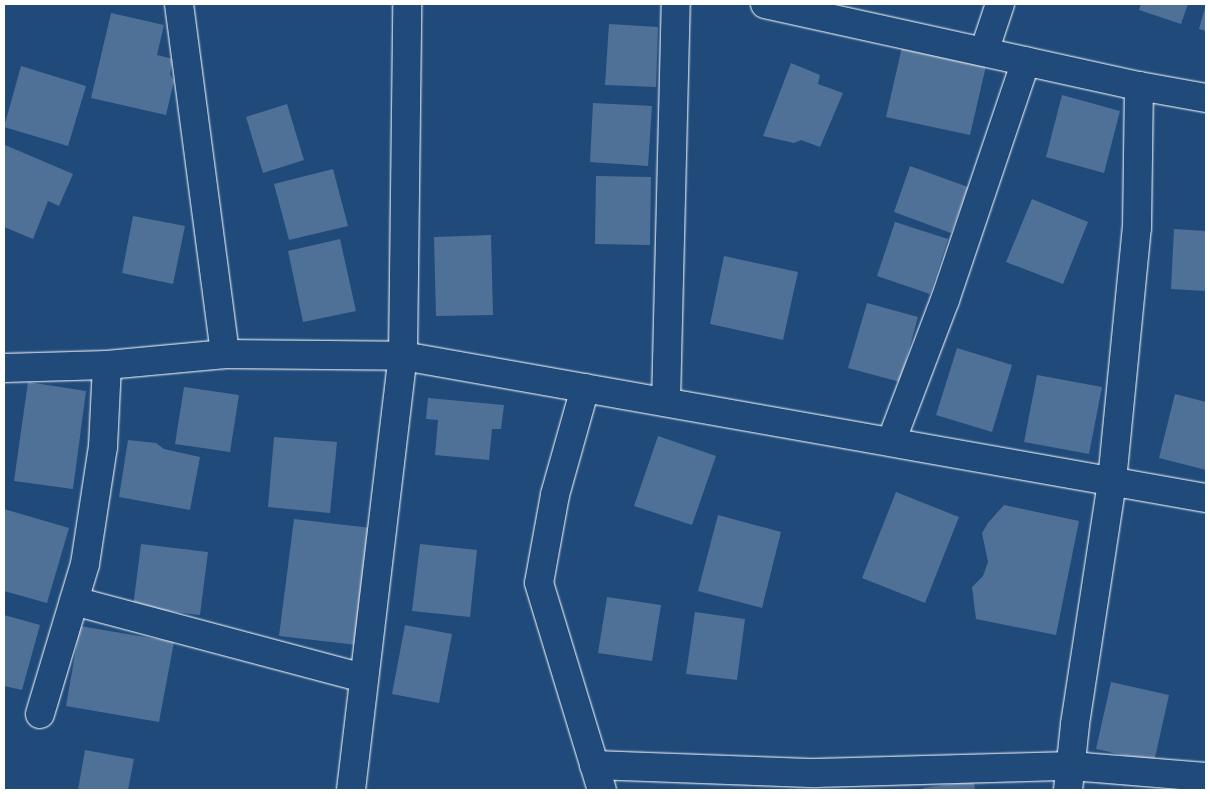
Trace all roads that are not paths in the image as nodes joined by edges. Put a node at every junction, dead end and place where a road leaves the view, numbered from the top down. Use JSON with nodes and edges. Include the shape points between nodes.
{"nodes":[{"id":1,"x":179,"y":4,"type":"edge"},
{"id":2,"x":407,"y":4,"type":"edge"},
{"id":3,"x":676,"y":4,"type":"edge"},
{"id":4,"x":765,"y":4,"type":"edge"},
{"id":5,"x":1000,"y":4,"type":"edge"},
{"id":6,"x":984,"y":52,"type":"junction"},
{"id":7,"x":1026,"y":61,"type":"junction"},
{"id":8,"x":1140,"y":86,"type":"junction"},
{"id":9,"x":1206,"y":98,"type":"edge"},
{"id":10,"x":225,"y":354,"type":"junction"},
{"id":11,"x":403,"y":356,"type":"junction"},
{"id":12,"x":107,"y":366,"type":"junction"},
{"id":13,"x":4,"y":368,"type":"edge"},
{"id":14,"x":586,"y":388,"type":"junction"},
{"id":15,"x":666,"y":402,"type":"junction"},
{"id":16,"x":891,"y":442,"type":"junction"},
{"id":17,"x":1112,"y":481,"type":"junction"},
{"id":18,"x":1206,"y":498,"type":"edge"},
{"id":19,"x":74,"y":601,"type":"junction"},
{"id":20,"x":363,"y":678,"type":"junction"},
{"id":21,"x":40,"y":714,"type":"dead end"},
{"id":22,"x":594,"y":765,"type":"junction"},
{"id":23,"x":1206,"y":777,"type":"edge"},
{"id":24,"x":1069,"y":778,"type":"edge"},
{"id":25,"x":351,"y":790,"type":"edge"},
{"id":26,"x":602,"y":790,"type":"edge"}],
"edges":[{"from":1,"to":10,"type":"street"},
{"from":2,"to":11,"type":"street"},
{"from":3,"to":15,"type":"street"},
{"from":4,"to":6,"type":"street"},
{"from":5,"to":6,"type":"street"},
{"from":6,"to":7,"type":"street"},
{"from":7,"to":8,"type":"street"},
{"from":7,"to":16,"type":"street","via":[[945,300]]},
{"from":8,"to":9,"type":"street"},
{"from":8,"to":17,"type":"street","via":[[1137,228]]},
{"from":10,"to":11,"type":"street"},
{"from":10,"to":12,"type":"street"},
{"from":11,"to":14,"type":"street"},
{"from":11,"to":20,"type":"street"},
{"from":12,"to":13,"type":"street"},
{"from":12,"to":19,"type":"street","via":[[97,495],[85,564]]},
{"from":14,"to":15,"type":"street"},
{"from":14,"to":22,"type":"street","via":[[555,495],[538,583]]},
{"from":15,"to":16,"type":"street"},
{"from":16,"to":17,"type":"street"},
{"from":17,"to":18,"type":"street"},
{"from":17,"to":24,"type":"street"},
{"from":19,"to":20,"type":"street"},
{"from":19,"to":21,"type":"street"},
{"from":20,"to":25,"type":"street"},
{"from":22,"to":24,"type":"street"},
{"from":22,"to":26,"type":"street"},
{"from":23,"to":24,"type":"street"}]}
